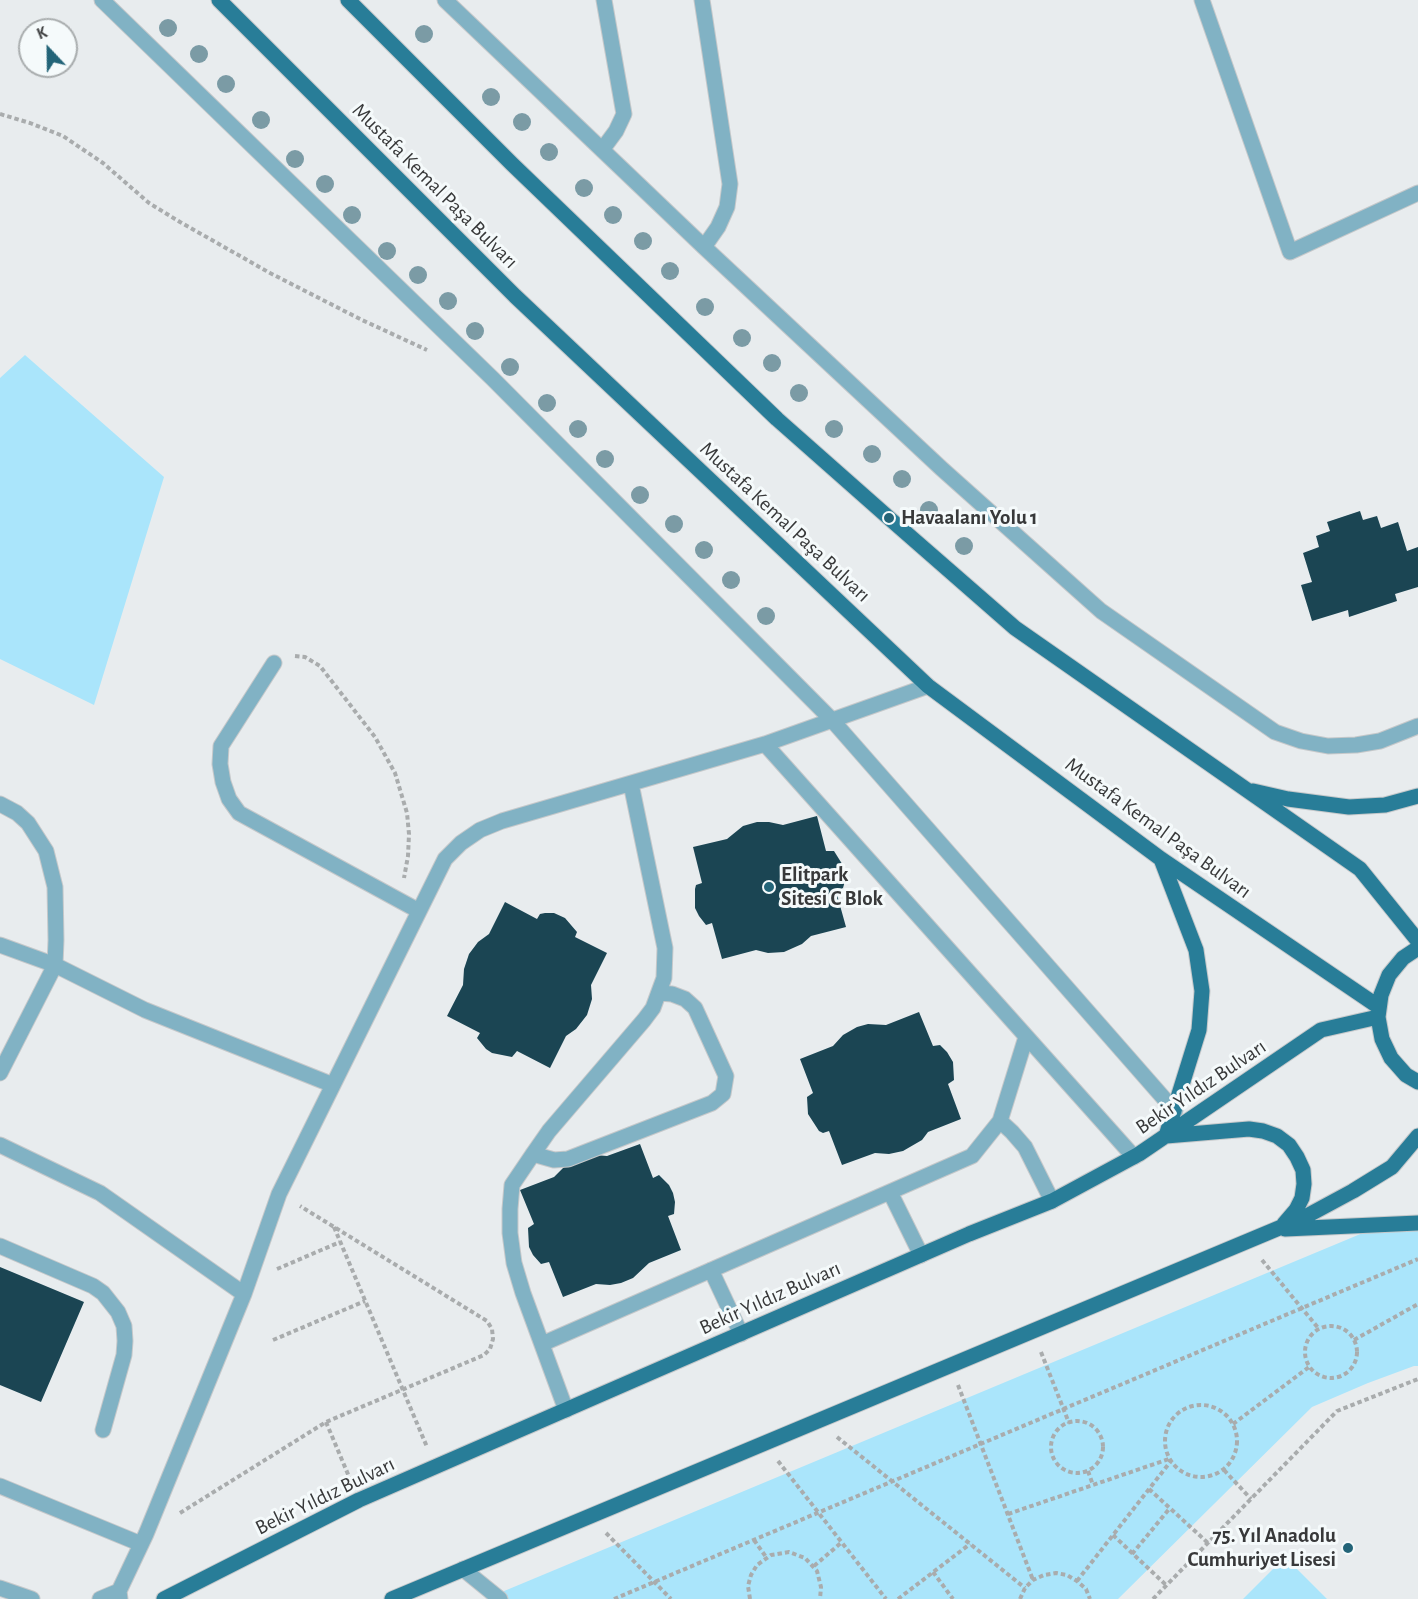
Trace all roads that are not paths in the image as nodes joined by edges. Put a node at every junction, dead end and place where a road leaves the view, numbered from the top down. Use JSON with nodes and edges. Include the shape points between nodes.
{"nodes":[{"id":1,"x":102,"y":0,"type":"edge"},
{"id":2,"x":219,"y":0,"type":"edge"},
{"id":3,"x":348,"y":0,"type":"edge"},
{"id":4,"x":445,"y":0,"type":"edge"},
{"id":5,"x":604,"y":0,"type":"edge"},
{"id":6,"x":702,"y":0,"type":"edge"},
{"id":7,"x":1202,"y":0,"type":"edge"},
{"id":8,"x":602,"y":150,"type":"junction"},
{"id":9,"x":1418,"y":193,"type":"edge"},
{"id":10,"x":704,"y":247,"type":"junction"},
{"id":11,"x":274,"y":663,"type":"road end"},
{"id":12,"x":928,"y":686,"type":"junction"},
{"id":13,"x":832,"y":720,"type":"junction"},
{"id":14,"x":1418,"y":726,"type":"edge"},
{"id":15,"x":765,"y":744,"type":"junction"},
{"id":16,"x":631,"y":784,"type":"junction"},
{"id":17,"x":1245,"y":789,"type":"junction"},
{"id":18,"x":1418,"y":796,"type":"edge"},
{"id":19,"x":0,"y":804,"type":"edge"},
{"id":20,"x":1161,"y":859,"type":"junction"},
{"id":21,"x":419,"y":910,"type":"junction"},
{"id":22,"x":1418,"y":941,"type":"edge"},
{"id":23,"x":0,"y":945,"type":"edge"},
{"id":24,"x":1418,"y":948,"type":"edge"},
{"id":25,"x":55,"y":965,"type":"junction"},
{"id":26,"x":659,"y":993,"type":"junction"},
{"id":27,"x":1379,"y":1012,"type":"junction"},
{"id":28,"x":1026,"y":1037,"type":"junction"},
{"id":29,"x":0,"y":1073,"type":"edge"},
{"id":30,"x":1418,"y":1082,"type":"edge"},
{"id":31,"x":333,"y":1085,"type":"junction"},
{"id":32,"x":1175,"y":1111,"type":"junction"},
{"id":33,"x":1000,"y":1121,"type":"junction"},
{"id":34,"x":1166,"y":1136,"type":"junction"},
{"id":35,"x":1418,"y":1136,"type":"edge"},
{"id":36,"x":0,"y":1145,"type":"edge"},
{"id":37,"x":533,"y":1154,"type":"junction"},
{"id":38,"x":1134,"y":1157,"type":"junction"},
{"id":39,"x":890,"y":1192,"type":"junction"},
{"id":40,"x":1052,"y":1201,"type":"junction"},
{"id":41,"x":1418,"y":1223,"type":"edge"},
{"id":42,"x":1276,"y":1230,"type":"junction"},
{"id":43,"x":0,"y":1246,"type":"edge"},
{"id":44,"x":921,"y":1256,"type":"junction"},
{"id":45,"x":711,"y":1270,"type":"junction"},
{"id":46,"x":244,"y":1294,"type":"junction"},
{"id":47,"x":741,"y":1334,"type":"junction"},
{"id":48,"x":542,"y":1344,"type":"junction"},
{"id":49,"x":566,"y":1410,"type":"junction"},
{"id":50,"x":103,"y":1430,"type":"dead end"},
{"id":51,"x":0,"y":1486,"type":"edge"},
{"id":52,"x":143,"y":1539,"type":"junction"},
{"id":53,"x":463,"y":1569,"type":"junction"},
{"id":54,"x":0,"y":1588,"type":"edge"},
{"id":55,"x":120,"y":1595,"type":"edge"},
{"id":56,"x":32,"y":1599,"type":"edge"},
{"id":57,"x":100,"y":1599,"type":"edge"},
{"id":58,"x":164,"y":1599,"type":"edge"},
{"id":59,"x":392,"y":1599,"type":"edge"},
{"id":60,"x":500,"y":1599,"type":"edge"}],
"edges":[{"from":1,"to":13,"type":"street","via":[[493,379]]},
{"from":2,"to":12,"type":"main road","name":"Mustafa Kemal Paşa Bulvarı","via":[[515,296]]},
{"from":3,"to":17,"type":"main road","via":[[777,419],[1015,628]]},
{"from":4,"to":8,"type":"street"},
{"from":5,"to":8,"type":"street","via":[[624,114]]},
{"from":6,"to":10,"type":"street","via":[[730,184],[727,207]]},
{"from":7,"to":9,"type":"street","via":[[1290,252]]},
{"from":8,"to":10,"type":"street"},
{"from":10,"to":14,"type":"street","via":[[1101,611],[1275,732],[1328,746],[1356,745],[1380,741]]},
{"from":11,"to":21,"type":"street","via":[[221,746],[220,764],[229,799],[240,813]]},
{"from":12,"to":13,"type":"street"},
{"from":12,"to":20,"type":"main road","name":"Mustafa Kemal Paşa Bulvarı"},
{"from":13,"to":15,"type":"street"},
{"from":13,"to":32,"type":"street"},
{"from":15,"to":16,"type":"street"},
{"from":15,"to":28,"type":"street"},
{"from":16,"to":21,"type":"street","via":[[480,830],[445,859]]},
{"from":16,"to":26,"type":"street","via":[[665,948]]},
{"from":17,"to":18,"type":"main road","via":[[1349,807]]},
{"from":17,"to":22,"type":"main road","via":[[1360,869]]},
{"from":19,"to":25,"type":"street","via":[[28,824],[52,867]]},
{"from":20,"to":27,"type":"main road","name":"Mustafa Kemal Paşa Bulvarı"},
{"from":20,"to":32,"type":"main road","via":[[1196,950],[1202,991],[1199,1030]]},
{"from":21,"to":31,"type":"street"},
{"from":23,"to":25,"type":"street"},
{"from":24,"to":27,"type":"main road","via":[[1389,975]]},
{"from":25,"to":29,"type":"street"},
{"from":25,"to":31,"type":"street","via":[[145,1010]]},
{"from":26,"to":37,"type":"street","via":[[644,1020]]},
{"from":26,"to":37,"type":"street","via":[[685,999],[701,1018],[726,1076],[723,1094],[712,1103],[568,1159]]},
{"from":27,"to":30,"type":"main road","via":[[1382,1039],[1391,1058]]},
{"from":27,"to":34,"type":"main road","name":"Bekir Yıldız Bulvarı","via":[[1321,1030]]},
{"from":28,"to":33,"type":"street"},
{"from":28,"to":38,"type":"street"},
{"from":31,"to":46,"type":"street","via":[[279,1194]]},
{"from":32,"to":34,"type":"main road"},
{"from":33,"to":39,"type":"street","via":[[972,1156]]},
{"from":33,"to":40,"type":"street","via":[[1025,1148]]},
{"from":34,"to":38,"type":"main road","name":"Bekir Yıldız Bulvarı"},
{"from":34,"to":42,"type":"main road","via":[[1249,1129],[1277,1136],[1289,1145],[1303,1170],[1302,1198]]},
{"from":35,"to":42,"type":"main road","via":[[1392,1167]]},
{"from":36,"to":46,"type":"street","via":[[100,1193]]},
{"from":37,"to":48,"type":"street","via":[[512,1185],[510,1233],[514,1263]]},
{"from":38,"to":40,"type":"main road","name":"Bekir Yıldız Bulvarı"},
{"from":39,"to":44,"type":"street"},
{"from":39,"to":45,"type":"street"},
{"from":40,"to":44,"type":"main road","name":"Bekir Yıldız Bulvarı"},
{"from":41,"to":42,"type":"main road"},
{"from":42,"to":53,"type":"main road"},
{"from":43,"to":50,"type":"street","via":[[93,1286],[118,1312],[124,1326],[124,1355]]},
{"from":44,"to":47,"type":"main road","name":"Bekir Yıldız Bulvarı"},
{"from":45,"to":47,"type":"street"},
{"from":45,"to":48,"type":"street"},
{"from":46,"to":52,"type":"street"},
{"from":47,"to":49,"type":"main road","name":"Bekir Yıldız Bulvarı"},
{"from":48,"to":49,"type":"street"},
{"from":49,"to":58,"type":"main road","name":"Bekir Yıldız Bulvarı","via":[[359,1500]]},
{"from":51,"to":52,"type":"street"},
{"from":52,"to":55,"type":"street"},
{"from":53,"to":59,"type":"main road"},
{"from":53,"to":60,"type":"street"},
{"from":54,"to":56,"type":"street"},
{"from":55,"to":57,"type":"street"}]}
